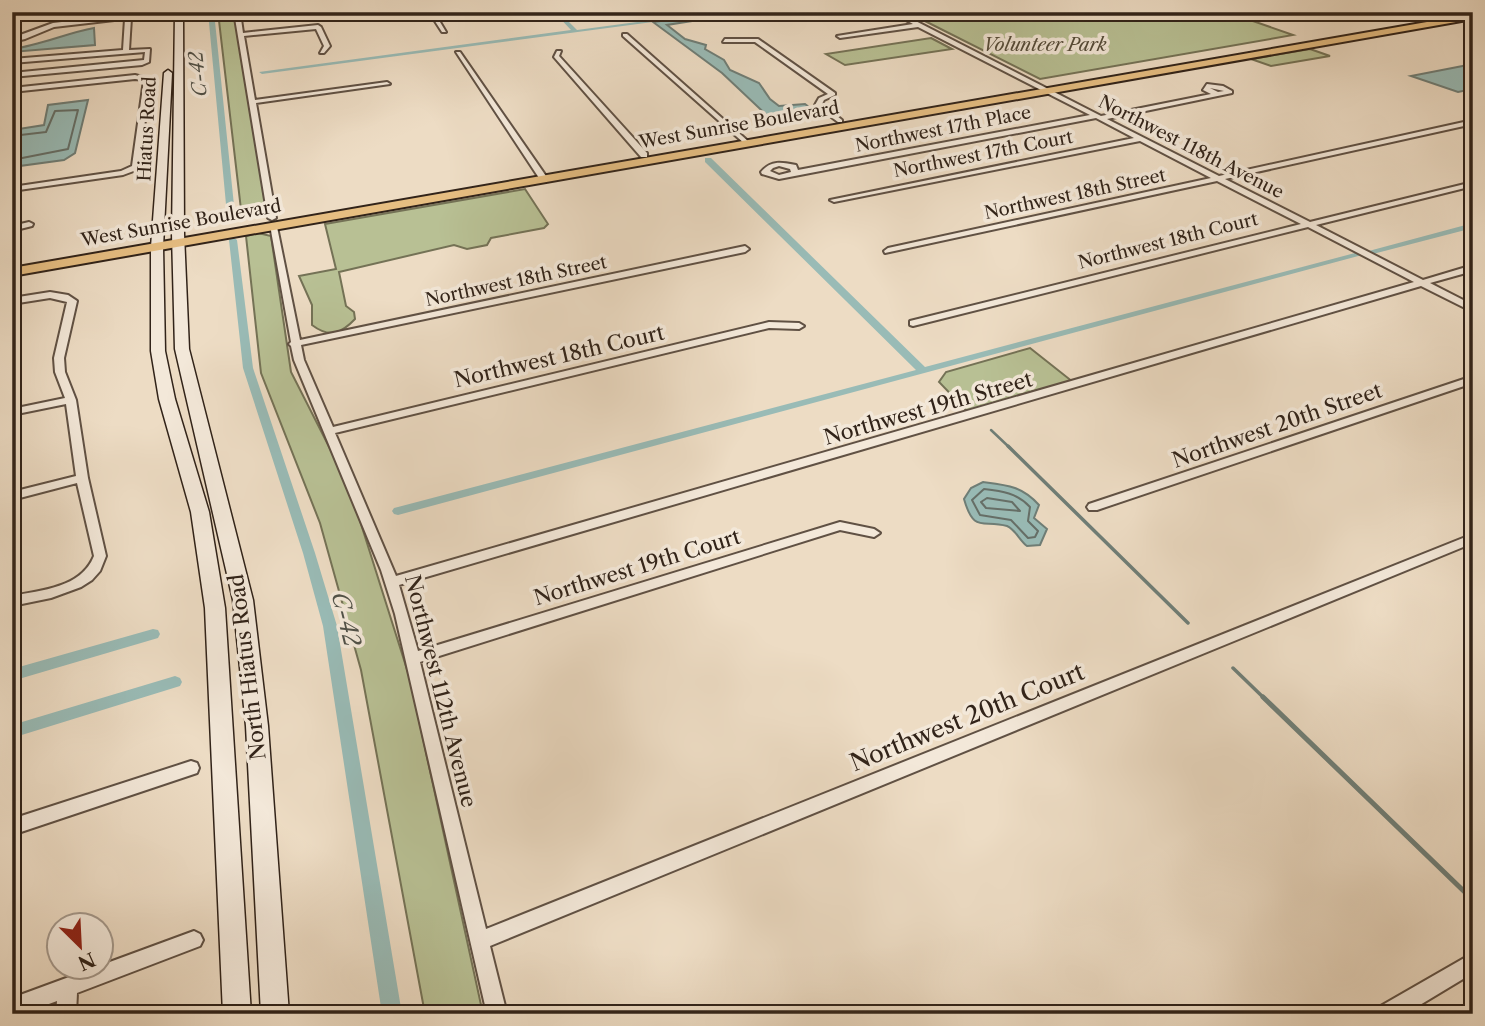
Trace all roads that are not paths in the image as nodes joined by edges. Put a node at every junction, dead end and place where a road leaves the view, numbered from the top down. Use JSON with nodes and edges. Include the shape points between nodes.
{"nodes":[{"id":1,"x":170,"y":12,"type":"edge"},
{"id":2,"x":179,"y":12,"type":"edge"},
{"id":3,"x":237,"y":12,"type":"edge"},
{"id":4,"x":431,"y":12,"type":"edge"},
{"id":5,"x":894,"y":12,"type":"edge"},
{"id":6,"x":1462,"y":12,"type":"edge"},
{"id":7,"x":1473,"y":16,"type":"edge"},
{"id":8,"x":123,"y":17,"type":"joint"},
{"id":9,"x":918,"y":25,"type":"junction"},
{"id":10,"x":444,"y":31,"type":"dead end"},
{"id":11,"x":240,"y":35,"type":"junction"},
{"id":12,"x":625,"y":35,"type":"dead end"},
{"id":13,"x":840,"y":36,"type":"dead end"},
{"id":14,"x":12,"y":40,"type":"edge"},
{"id":15,"x":725,"y":41,"type":"dead end"},
{"id":16,"x":126,"y":50,"type":"junction"},
{"id":17,"x":146,"y":50,"type":"joint"},
{"id":18,"x":322,"y":52,"type":"dead end"},
{"id":19,"x":559,"y":52,"type":"dead end"},
{"id":20,"x":458,"y":53,"type":"dead end"},
{"id":21,"x":12,"y":61,"type":"edge"},
{"id":22,"x":142,"y":62,"type":"joint"},
{"id":23,"x":12,"y":75,"type":"edge"},
{"id":24,"x":141,"y":78,"type":"joint"},
{"id":25,"x":387,"y":84,"type":"dead end"},
{"id":26,"x":1042,"y":88,"type":"junction"},
{"id":27,"x":12,"y":90,"type":"edge"},
{"id":28,"x":833,"y":94,"type":"junction"},
{"id":29,"x":1218,"y":94,"type":"dead end"},
{"id":30,"x":252,"y":103,"type":"junction"},
{"id":31,"x":834,"y":108,"type":"junction"},
{"id":32,"x":824,"y":109,"type":"junction"},
{"id":33,"x":1098,"y":117,"type":"junction"},
{"id":34,"x":845,"y":120,"type":"junction"},
{"id":35,"x":1473,"y":122,"type":"edge"},
{"id":36,"x":1139,"y":139,"type":"junction"},
{"id":37,"x":744,"y":140,"type":"junction"},
{"id":38,"x":643,"y":155,"type":"junction"},
{"id":39,"x":795,"y":173,"type":"dead end"},
{"id":40,"x":542,"y":176,"type":"junction"},
{"id":41,"x":1218,"y":179,"type":"junction"},
{"id":42,"x":1473,"y":184,"type":"edge"},
{"id":43,"x":12,"y":190,"type":"edge"},
{"id":44,"x":834,"y":200,"type":"dead end"},
{"id":45,"x":273,"y":222,"type":"junction"},
{"id":46,"x":29,"y":224,"type":"dead end"},
{"id":47,"x":1309,"y":225,"type":"junction"},
{"id":48,"x":12,"y":229,"type":"edge"},
{"id":49,"x":178,"y":238,"type":"junction"},
{"id":50,"x":158,"y":242,"type":"junction"},
{"id":51,"x":745,"y":249,"type":"dead end"},
{"id":52,"x":888,"y":251,"type":"dead end"},
{"id":53,"x":12,"y":262,"type":"edge"},
{"id":54,"x":1473,"y":268,"type":"edge"},
{"id":55,"x":12,"y":272,"type":"edge"},
{"id":56,"x":1422,"y":283,"type":"junction"},
{"id":57,"x":12,"y":301,"type":"edge"},
{"id":58,"x":1473,"y":309,"type":"edge"},
{"id":59,"x":913,"y":323,"type":"dead end"},
{"id":60,"x":799,"y":326,"type":"dead end"},
{"id":61,"x":294,"y":344,"type":"junction"},
{"id":62,"x":1473,"y":379,"type":"edge"},
{"id":63,"x":71,"y":400,"type":"junction"},
{"id":64,"x":12,"y":412,"type":"edge"},
{"id":65,"x":330,"y":430,"type":"junction"},
{"id":66,"x":82,"y":478,"type":"junction"},
{"id":67,"x":12,"y":496,"type":"edge"},
{"id":68,"x":1093,"y":507,"type":"dead end"},
{"id":69,"x":874,"y":533,"type":"dead end"},
{"id":70,"x":1473,"y":538,"type":"edge"},
{"id":71,"x":392,"y":582,"type":"junction"},
{"id":72,"x":12,"y":601,"type":"edge"},
{"id":73,"x":414,"y":658,"type":"junction"},
{"id":74,"x":191,"y":768,"type":"dead end"},
{"id":75,"x":12,"y":827,"type":"edge"},
{"id":76,"x":194,"y":940,"type":"dead end"},
{"id":77,"x":480,"y":941,"type":"junction"},
{"id":78,"x":1473,"y":962,"type":"edge"},
{"id":79,"x":68,"y":987,"type":"junction"},
{"id":80,"x":12,"y":1008,"type":"edge"},
{"id":81,"x":66,"y":1014,"type":"edge"},
{"id":82,"x":237,"y":1014,"type":"edge"},
{"id":83,"x":275,"y":1014,"type":"edge"},
{"id":84,"x":497,"y":1014,"type":"edge"},
{"id":85,"x":1386,"y":1014,"type":"edge"}],
"edges":[{"from":1,"to":50,"type":"main road","name":"Hiatus Road"},
{"from":2,"to":49,"type":"main road","name":"Hiatus Road"},
{"from":3,"to":11,"type":"street","name":"Northwest 112th Avenue"},
{"from":4,"to":10,"type":"street"},
{"from":5,"to":9,"type":"street","name":"Northwest 118th Avenue"},
{"from":6,"to":26,"type":"highway","name":"West Sunrise Boulevard"},
{"from":7,"to":26,"type":"highway","name":"West Sunrise Boulevard"},
{"from":8,"to":14,"type":"street","via":[[53,25]]},
{"from":8,"to":16,"type":"street","via":[[128,18]]},
{"from":9,"to":13,"type":"street"},
{"from":9,"to":26,"type":"street","name":"Northwest 118th Avenue"},
{"from":11,"to":18,"type":"street","via":[[318,27],[327,46]]},
{"from":11,"to":30,"type":"street","name":"Northwest 112th Avenue"},
{"from":12,"to":37,"type":"street"},
{"from":15,"to":28,"type":"street","via":[[756,40]]},
{"from":16,"to":17,"type":"street"},
{"from":16,"to":21,"type":"street"},
{"from":17,"to":22,"type":"street","via":[[147,61]]},
{"from":19,"to":38,"type":"street","via":[[556,56]]},
{"from":20,"to":40,"type":"street"},
{"from":22,"to":23,"type":"street"},
{"from":24,"to":27,"type":"street"},
{"from":24,"to":43,"type":"street","via":[[146,79],[136,167],[123,173]]},
{"from":25,"to":30,"type":"street"},
{"from":26,"to":33,"type":"street","name":"Northwest 118th Avenue"},
{"from":26,"to":34,"type":"highway","name":"West Sunrise Boulevard"},
{"from":26,"to":37,"type":"highway","name":"West Sunrise Boulevard"},
{"from":28,"to":31,"type":"street","via":[[826,101]]},
{"from":28,"to":32,"type":"street","via":[[818,101]]},
{"from":29,"to":33,"type":"street","name":"Northwest 17th Place"},
{"from":30,"to":45,"type":"street","name":"Northwest 112th Avenue"},
{"from":31,"to":32,"type":"street"},
{"from":31,"to":34,"type":"street"},
{"from":32,"to":34,"type":"street"},
{"from":33,"to":36,"type":"street","name":"Northwest 118th Avenue"},
{"from":33,"to":39,"type":"street","name":"Northwest 17th Place"},
{"from":34,"to":37,"type":"highway","name":"West Sunrise Boulevard"},
{"from":35,"to":41,"type":"street","name":"Northwest 18th Street"},
{"from":36,"to":41,"type":"street","name":"Northwest 118th Avenue"},
{"from":36,"to":44,"type":"street","name":"Northwest 17th Court"},
{"from":37,"to":38,"type":"highway","name":"West Sunrise Boulevard"},
{"from":37,"to":40,"type":"highway","name":"West Sunrise Boulevard"},
{"from":38,"to":40,"type":"highway","name":"West Sunrise Boulevard"},
{"from":40,"to":45,"type":"highway","name":"West Sunrise Boulevard"},
{"from":41,"to":47,"type":"street","name":"Northwest 118th Avenue"},
{"from":41,"to":52,"type":"street","name":"Northwest 18th Street"},
{"from":42,"to":47,"type":"street","name":"Northwest 18th Court"},
{"from":45,"to":49,"type":"highway","name":"West Sunrise Boulevard"},
{"from":45,"to":61,"type":"street","name":"Northwest 112th Avenue"},
{"from":46,"to":48,"type":"street"},
{"from":47,"to":56,"type":"street","name":"Northwest 118th Avenue"},
{"from":47,"to":59,"type":"street","name":"Northwest 18th Court"},
{"from":49,"to":50,"type":"highway","name":"West Sunrise Boulevard"},
{"from":49,"to":83,"type":"main road","name":"North Hiatus Road","via":[[182,349],[243,600],[257,726]]},
{"from":50,"to":53,"type":"highway","name":"West Sunrise Boulevard"},
{"from":50,"to":55,"type":"highway","name":"West Sunrise Boulevard"},
{"from":50,"to":82,"type":"main road","name":"North Hiatus Road","via":[[159,351],[167,399],[200,512],[215,608]]},
{"from":51,"to":61,"type":"street","name":"Northwest 18th Street"},
{"from":54,"to":56,"type":"street","name":"Northwest 19th Street"},
{"from":56,"to":58,"type":"street","name":"Northwest 118th Avenue"},
{"from":56,"to":71,"type":"street","name":"Northwest 19th Street"},
{"from":57,"to":63,"type":"street","via":[[49,295],[72,301],[58,358]]},
{"from":60,"to":65,"type":"street","name":"Northwest 18th Court","via":[[769,325]]},
{"from":61,"to":65,"type":"street","name":"Northwest 112th Avenue"},
{"from":62,"to":68,"type":"street","name":"Northwest 20th Street"},
{"from":63,"to":64,"type":"street"},
{"from":63,"to":66,"type":"street"},
{"from":65,"to":71,"type":"street","name":"Northwest 112th Avenue"},
{"from":66,"to":67,"type":"street"},
{"from":66,"to":72,"type":"street","via":[[100,556],[98,567],[80,583]]},
{"from":69,"to":73,"type":"street","name":"Northwest 19th Court","via":[[840,526]]},
{"from":70,"to":77,"type":"street","name":"Northwest 20th Court"},
{"from":71,"to":73,"type":"street","name":"Northwest 112th Avenue"},
{"from":73,"to":77,"type":"street","name":"Northwest 112th Avenue"},
{"from":74,"to":75,"type":"street"},
{"from":76,"to":79,"type":"street"},
{"from":77,"to":84,"type":"street","name":"Northwest 112th Avenue"},
{"from":78,"to":85,"type":"street"},
{"from":79,"to":80,"type":"street"},
{"from":79,"to":81,"type":"street"}]}
